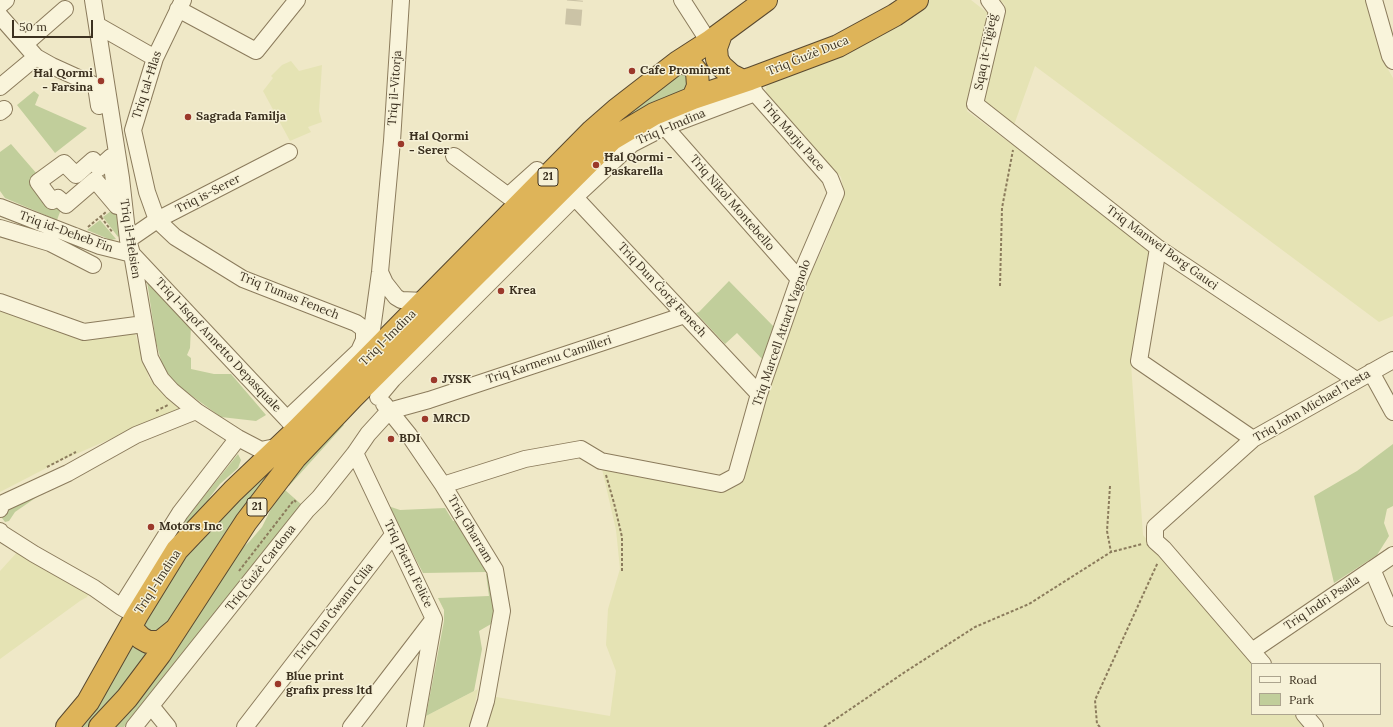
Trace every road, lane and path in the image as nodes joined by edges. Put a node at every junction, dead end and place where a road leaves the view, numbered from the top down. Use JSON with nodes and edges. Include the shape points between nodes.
{"nodes":[{"id":1,"x":6,"y":0,"type":"edge"},
{"id":2,"x":93,"y":0,"type":"edge"},
{"id":3,"x":297,"y":0,"type":"edge"},
{"id":4,"x":401,"y":0,"type":"edge"},
{"id":5,"x":682,"y":0,"type":"edge"},
{"id":6,"x":766,"y":0,"type":"edge"},
{"id":7,"x":916,"y":0,"type":"edge"},
{"id":8,"x":989,"y":0,"type":"edge"},
{"id":9,"x":1374,"y":0,"type":"edge"},
{"id":10,"x":181,"y":4,"type":"edge"},
{"id":11,"x":0,"y":5,"type":"edge"},
{"id":12,"x":65,"y":9,"type":"dead end"},
{"id":13,"x":3,"y":24,"type":"edge"},
{"id":14,"x":97,"y":25,"type":"junction"},
{"id":15,"x":715,"y":38,"type":"junction"},
{"id":16,"x":25,"y":44,"type":"junction"},
{"id":17,"x":36,"y":57,"type":"junction"},
{"id":18,"x":155,"y":58,"type":"junction"},
{"id":19,"x":1393,"y":61,"type":"edge"},
{"id":20,"x":678,"y":62,"type":"junction"},
{"id":21,"x":749,"y":85,"type":"junction"},
{"id":22,"x":0,"y":87,"type":"edge"},
{"id":23,"x":693,"y":98,"type":"junction"},
{"id":24,"x":975,"y":104,"type":"joint"},
{"id":25,"x":110,"y":111,"type":"junction"},
{"id":26,"x":665,"y":127,"type":"junction"},
{"id":27,"x":1016,"y":138,"type":"junction"},
{"id":28,"x":290,"y":152,"type":"dead end"},
{"id":29,"x":454,"y":156,"type":"dead end"},
{"id":30,"x":537,"y":170,"type":"dead end"},
{"id":31,"x":118,"y":179,"type":"junction"},
{"id":32,"x":570,"y":191,"type":"junction"},
{"id":33,"x":836,"y":193,"type":"joint"},
{"id":34,"x":513,"y":201,"type":"junction"},
{"id":35,"x":116,"y":204,"type":"junction"},
{"id":36,"x":0,"y":207,"type":"edge"},
{"id":37,"x":100,"y":217,"type":"junction"},
{"id":38,"x":157,"y":220,"type":"junction"},
{"id":39,"x":0,"y":228,"type":"edge"},
{"id":40,"x":84,"y":230,"type":"dead end"},
{"id":41,"x":125,"y":242,"type":"junction"},
{"id":42,"x":1158,"y":248,"type":"junction"},
{"id":43,"x":93,"y":265,"type":"dead end"},
{"id":44,"x":380,"y":272,"type":"junction"},
{"id":45,"x":799,"y":280,"type":"junction"},
{"id":46,"x":1000,"y":286,"type":"dead end"},
{"id":47,"x":426,"y":301,"type":"junction"},
{"id":48,"x":0,"y":302,"type":"edge"},
{"id":49,"x":685,"y":315,"type":"junction"},
{"id":50,"x":144,"y":324,"type":"junction"},
{"id":51,"x":1393,"y":360,"type":"edge"},
{"id":52,"x":374,"y":365,"type":"junction"},
{"id":53,"x":1371,"y":372,"type":"junction"},
{"id":54,"x":1356,"y":380,"type":"junction"},
{"id":55,"x":759,"y":394,"type":"junction"},
{"id":56,"x":353,"y":397,"type":"junction"},
{"id":57,"x":378,"y":397,"type":"junction"},
{"id":58,"x":196,"y":411,"type":"junction"},
{"id":59,"x":389,"y":411,"type":"junction"},
{"id":60,"x":1393,"y":412,"type":"edge"},
{"id":61,"x":292,"y":425,"type":"junction"},
{"id":62,"x":238,"y":438,"type":"junction"},
{"id":63,"x":1253,"y":439,"type":"junction"},
{"id":64,"x":280,"y":446,"type":"junction"},
{"id":65,"x":355,"y":453,"type":"junction"},
{"id":66,"x":601,"y":461,"type":"junction"},
{"id":67,"x":258,"y":467,"type":"junction"},
{"id":68,"x":443,"y":485,"type":"junction"},
{"id":69,"x":1110,"y":486,"type":"dead end"},
{"id":70,"x":0,"y":509,"type":"edge"},
{"id":71,"x":307,"y":510,"type":"junction"},
{"id":72,"x":0,"y":531,"type":"edge"},
{"id":73,"x":393,"y":535,"type":"junction"},
{"id":74,"x":1160,"y":545,"type":"junction"},
{"id":75,"x":1111,"y":552,"type":"junction"},
{"id":76,"x":1393,"y":555,"type":"edge"},
{"id":77,"x":1372,"y":569,"type":"junction"},
{"id":78,"x":239,"y":570,"type":"dead end"},
{"id":79,"x":622,"y":571,"type":"dead end"},
{"id":80,"x":130,"y":616,"type":"junction"},
{"id":81,"x":434,"y":618,"type":"junction"},
{"id":82,"x":1393,"y":618,"type":"edge"},
{"id":83,"x":176,"y":629,"type":"junction"},
{"id":84,"x":1252,"y":651,"type":"junction"},
{"id":85,"x":1262,"y":663,"type":"edge"},
{"id":86,"x":151,"y":706,"type":"junction"},
{"id":87,"x":1305,"y":715,"type":"edge"},
{"id":88,"x":67,"y":727,"type":"edge"},
{"id":89,"x":100,"y":727,"type":"edge"},
{"id":90,"x":134,"y":727,"type":"edge"},
{"id":91,"x":168,"y":727,"type":"edge"},
{"id":92,"x":245,"y":727,"type":"edge"},
{"id":93,"x":351,"y":727,"type":"edge"},
{"id":94,"x":415,"y":727,"type":"edge"},
{"id":95,"x":478,"y":727,"type":"edge"},
{"id":96,"x":824,"y":727,"type":"edge"},
{"id":97,"x":1100,"y":727,"type":"edge"},
{"id":98,"x":1315,"y":727,"type":"edge"}],
"edges":[{"from":1,"to":11,"type":"street"},
{"from":2,"to":14,"type":"street","name":"Triq il-Ħelsien"},
{"from":3,"to":10,"type":"street","via":[[256,51]]},
{"from":4,"to":44,"type":"street","name":"Triq il-Vitorja"},
{"from":5,"to":15,"type":"street"},
{"from":6,"to":15,"type":"highway","name":"Triq l-Imdina","number":"21"},
{"from":7,"to":21,"type":"highway","name":"Triq Ġużè Duca","number":"21","via":[[895,15],[838,46]]},
{"from":8,"to":24,"type":"street","name":"Sqaq it-Tiġieġ","via":[[996,11]]},
{"from":9,"to":19,"type":"street"},
{"from":10,"to":18,"type":"street","name":"Triq tal-Ħlas"},
{"from":12,"to":16,"type":"street"},
{"from":13,"to":16,"type":"street"},
{"from":14,"to":18,"type":"street"},
{"from":14,"to":25,"type":"street","name":"Triq il-Ħelsien"},
{"from":15,"to":20,"type":"highway","name":"Triq l-Imdina","number":"21"},
{"from":15,"to":21,"type":"highway","via":[[717,59],[721,66]]},
{"from":16,"to":17,"type":"street"},
{"from":17,"to":22,"type":"street"},
{"from":17,"to":25,"type":"street","via":[[96,86],[99,107]]},
{"from":18,"to":38,"type":"street","name":"Triq tal-Ħlas","via":[[133,130],[147,192]]},
{"from":20,"to":23,"type":"highway","via":[[688,64],[697,72],[698,86]]},
{"from":20,"to":34,"type":"highway","name":"Triq l-Imdina","number":"21","via":[[616,110]]},
{"from":21,"to":23,"type":"highway","name":"Triq Ġużè Duca","number":"21"},
{"from":21,"to":26,"type":"street","name":"Triq l-Imdina"},
{"from":21,"to":33,"type":"street","name":"Triq Marju Pace","via":[[830,178]]},
{"from":23,"to":32,"type":"highway","name":"Triq l-Imdina","number":"21","via":[[654,114],[612,139]]},
{"from":24,"to":27,"type":"street","name":"Triq Manwel Borg Gauci"},
{"from":25,"to":31,"type":"street","name":"Triq il-Ħelsien"},
{"from":26,"to":32,"type":"street","name":"Triq l-Imdina","via":[[632,144]]},
{"from":26,"to":45,"type":"street","name":"Triq Nikol Montebello"},
{"from":27,"to":42,"type":"street","name":"Triq Manwel Borg Gauci"},
{"from":27,"to":46,"type":"path","via":[[1002,208]]},
{"from":28,"to":38,"type":"street","name":"Triq is-Serer"},
{"from":29,"to":34,"type":"street"},
{"from":30,"to":34,"type":"street"},
{"from":31,"to":35,"type":"street","via":[[117,206]]},
{"from":31,"to":35,"type":"street","via":[[111,157],[99,168],[93,160],[76,175],[64,163],[38,182],[52,201],[58,198],[66,204],[95,180]]},
{"from":31,"to":41,"type":"street","name":"Triq il-Ħelsien"},
{"from":32,"to":49,"type":"street","name":"Triq Dun Ġorġ Fenech"},
{"from":32,"to":52,"type":"highway","name":"Triq l-Imdina","number":"21"},
{"from":32,"to":57,"type":"street","name":"Triq l-Imdina"},
{"from":33,"to":45,"type":"street","name":"Triq Marcell Attard Vagnolo"},
{"from":34,"to":47,"type":"highway","name":"Triq l-Imdina","number":"21"},
{"from":35,"to":37,"type":"path"},
{"from":36,"to":41,"type":"street","name":"Triq id-Deheb Fin","via":[[100,246]]},
{"from":37,"to":40,"type":"path"},
{"from":37,"to":41,"type":"path"},
{"from":38,"to":41,"type":"street","name":"Triq is-Serer"},
{"from":38,"to":61,"type":"street","name":"Triq Tumas Fenech","via":[[175,237],[243,279],[356,323],[364,329],[364,340],[359,351]]},
{"from":39,"to":43,"type":"street","via":[[50,242]]},
{"from":41,"to":50,"type":"street","name":"Triq il-Ħelsien"},
{"from":41,"to":61,"type":"street","name":"Triq l-Isqof Annetto Depasquale"},
{"from":42,"to":54,"type":"street","name":"Triq Manwel Borg Gauci"},
{"from":42,"to":63,"type":"street","via":[[1139,361]]},
{"from":44,"to":47,"type":"street","via":[[387,287],[401,300]]},
{"from":44,"to":52,"type":"street","name":"Triq il-Vitorja"},
{"from":45,"to":55,"type":"street","name":"Triq Marcell Attard Vagnolo"},
{"from":47,"to":52,"type":"highway","name":"Triq l-Imdina","number":"21"},
{"from":48,"to":50,"type":"street","via":[[84,332]]},
{"from":49,"to":55,"type":"street","name":"Triq Dun Ġorġ Fenech"},
{"from":49,"to":59,"type":"street","name":"Triq Karmenu Camilleri"},
{"from":50,"to":58,"type":"street","name":"Triq il-Ħelsien","via":[[150,358],[161,379]]},
{"from":51,"to":53,"type":"street","name":"Triq John Michael Testa"},
{"from":52,"to":56,"type":"highway","name":"Triq l-Imdina","number":"21"},
{"from":52,"to":57,"type":"street"},
{"from":52,"to":61,"type":"highway","name":"Triq l-Imdina","number":"21"},
{"from":53,"to":54,"type":"street","name":"Triq John Michael Testa"},
{"from":53,"to":60,"type":"street"},
{"from":54,"to":63,"type":"street","name":"Triq John Michael Testa"},
{"from":55,"to":66,"type":"street","name":"Triq Marcell Attard Vagnolo","via":[[736,476],[722,484]]},
{"from":56,"to":57,"type":"street"},
{"from":56,"to":83,"type":"highway","name":"Triq l-Imdina","number":"21","via":[[275,483],[246,522]]},
{"from":57,"to":59,"type":"street","name":"Triq Għarram"},
{"from":58,"to":62,"type":"street","name":"Triq il-Ħelsien"},
{"from":58,"to":70,"type":"street","via":[[136,435],[1,504]]},
{"from":59,"to":65,"type":"street","name":"Triq Ġużè Cardona"},
{"from":59,"to":68,"type":"street","name":"Triq Għarram","via":[[409,435]]},
{"from":61,"to":64,"type":"highway","name":"Triq l-Imdina","number":"21"},
{"from":62,"to":64,"type":"street","name":"Triq il-Ħelsien","via":[[261,450]]},
{"from":62,"to":67,"type":"street","name":"Triq il-Ħelsien"},
{"from":62,"to":80,"type":"street","via":[[180,513]]},
{"from":63,"to":74,"type":"street","name":"Triq John Michael Testa","via":[[1155,527]]},
{"from":64,"to":67,"type":"highway","name":"Triq l-Imdina","number":"21"},
{"from":65,"to":71,"type":"street","name":"Triq Ġużè Cardona"},
{"from":65,"to":73,"type":"street","name":"Triq Pietru Feliċe"},
{"from":66,"to":68,"type":"street","via":[[581,449],[525,459]]},
{"from":66,"to":79,"type":"path","via":[[622,537]]},
{"from":67,"to":80,"type":"highway","name":"Triq l-Imdina","number":"21","via":[[177,550]]},
{"from":68,"to":95,"type":"street","name":"Triq Għarram","via":[[495,570],[502,611],[486,700]]},
{"from":69,"to":75,"type":"path","via":[[1107,531]]},
{"from":71,"to":78,"type":"path","via":[[294,500]]},
{"from":71,"to":86,"type":"street","name":"Triq Ġużè Cardona"},
{"from":72,"to":80,"type":"street","via":[[34,554],[94,588]]},
{"from":73,"to":81,"type":"street","name":"Triq Pietru Feliċe"},
{"from":73,"to":92,"type":"street","name":"Triq Dun Ġwann Cilia"},
{"from":74,"to":75,"type":"path"},
{"from":74,"to":84,"type":"street"},
{"from":74,"to":97,"type":"path","via":[[1095,700],[1097,724]]},
{"from":75,"to":96,"type":"path","via":[[1029,604],[975,627]]},
{"from":76,"to":77,"type":"street","name":"Triq Indrì Psaila"},
{"from":77,"to":82,"type":"street"},
{"from":77,"to":84,"type":"street","name":"Triq Indrì Psaila"},
{"from":80,"to":83,"type":"highway","via":[[134,631],[148,642],[160,642]]},
{"from":80,"to":88,"type":"highway","name":"Triq l-Imdina","number":"21","via":[[88,702]]},
{"from":81,"to":93,"type":"street"},
{"from":81,"to":94,"type":"street","name":"Triq Pietru Feliċe"},
{"from":83,"to":89,"type":"highway","name":"Triq l-Imdina","number":"21","via":[[127,698]]},
{"from":84,"to":85,"type":"street"},
{"from":86,"to":90,"type":"street","name":"Triq Ġużè Cardona"},
{"from":86,"to":91,"type":"street"},
{"from":87,"to":98,"type":"street"}]}
